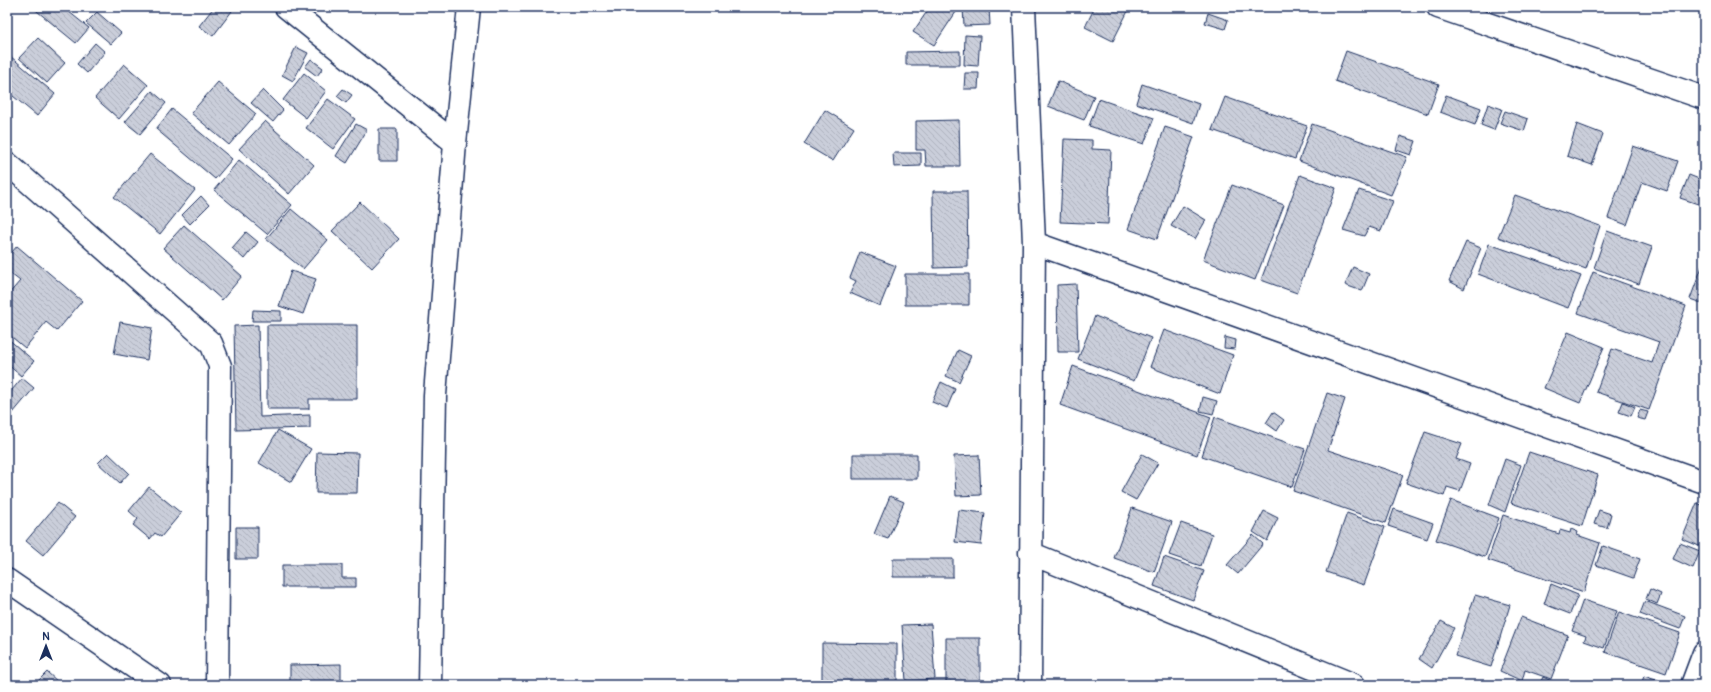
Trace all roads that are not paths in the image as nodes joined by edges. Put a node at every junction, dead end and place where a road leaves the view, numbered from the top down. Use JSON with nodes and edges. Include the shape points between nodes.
{"nodes":[{"id":1,"x":286,"y":7,"type":"edge"},
{"id":2,"x":469,"y":7,"type":"edge"},
{"id":3,"x":1024,"y":7,"type":"edge"},
{"id":4,"x":1438,"y":7,"type":"edge"},
{"id":5,"x":1704,"y":98,"type":"edge"},
{"id":6,"x":455,"y":143,"type":"junction"},
{"id":7,"x":7,"y":163,"type":"edge"},
{"id":8,"x":1034,"y":243,"type":"junction"},
{"id":9,"x":1704,"y":482,"type":"edge"},
{"id":10,"x":1030,"y":553,"type":"junction"},
{"id":11,"x":10,"y":590,"type":"edge"},
{"id":12,"x":1704,"y":653,"type":"edge"},
{"id":13,"x":160,"y":685,"type":"edge"},
{"id":14,"x":217,"y":685,"type":"edge"},
{"id":15,"x":430,"y":685,"type":"edge"},
{"id":16,"x":1030,"y":685,"type":"edge"},
{"id":17,"x":1354,"y":685,"type":"edge"},
{"id":18,"x":1692,"y":685,"type":"edge"}],
"edges":[{"from":1,"to":6,"type":"street"},
{"from":2,"to":6,"type":"street"},
{"from":3,"to":8,"type":"street"},
{"from":4,"to":5,"type":"street"},
{"from":6,"to":15,"type":"street","via":[[435,395]]},
{"from":7,"to":14,"type":"street","via":[[211,343],[220,366]]},
{"from":8,"to":9,"type":"street"},
{"from":8,"to":10,"type":"street"},
{"from":10,"to":16,"type":"street"},
{"from":10,"to":17,"type":"street"},
{"from":11,"to":13,"type":"street"},
{"from":12,"to":18,"type":"street"}]}
